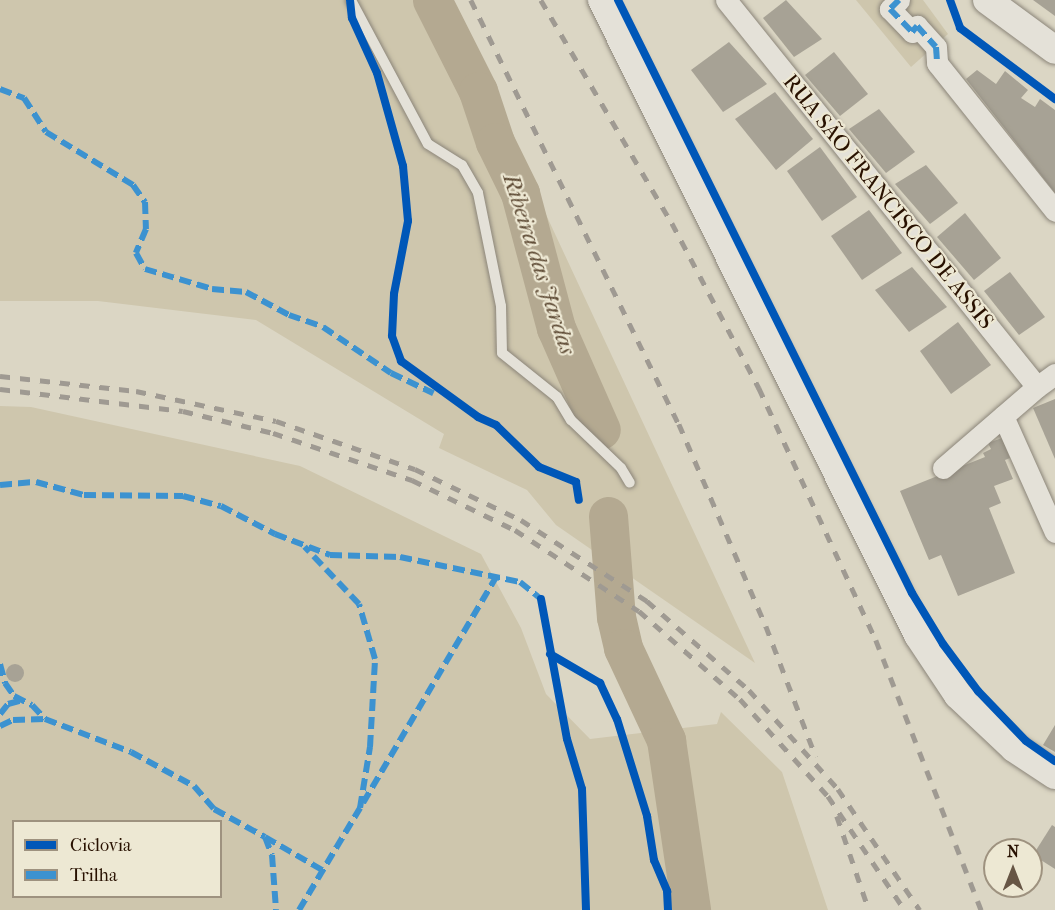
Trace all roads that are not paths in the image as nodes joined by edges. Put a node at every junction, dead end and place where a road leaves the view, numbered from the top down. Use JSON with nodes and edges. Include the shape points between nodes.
{"nodes":[{"id":1,"x":351,"y":0,"type":"edge"},
{"id":2,"x":602,"y":0,"type":"edge"},
{"id":3,"x":726,"y":0,"type":"edge"},
{"id":4,"x":899,"y":0,"type":"edge"},
{"id":5,"x":987,"y":0,"type":"edge"},
{"id":6,"x":1055,"y":50,"type":"edge"},
{"id":7,"x":1055,"y":211,"type":"edge"},
{"id":8,"x":1055,"y":374,"type":"edge"},
{"id":9,"x":1037,"y":387,"type":"junction"},
{"id":10,"x":1003,"y":416,"type":"junction"},
{"id":11,"x":943,"y":468,"type":"dead end"},
{"id":12,"x":630,"y":483,"type":"dead end"},
{"id":13,"x":1055,"y":532,"type":"edge"},
{"id":14,"x":1055,"y":775,"type":"edge"}],
"edges":[{"from":1,"to":12,"type":"lane","via":[[428,144],[462,165],[478,193],[501,306],[502,353],[557,396],[571,420],[621,468]]},
{"from":2,"to":14,"type":"street","via":[[918,635],[958,695],[1014,748]]},
{"from":3,"to":9,"type":"street","name":"RUA SÃO FRANCISCO DE ASSIS"},
{"from":4,"to":7,"type":"street","via":[[890,9],[912,32],[917,26],[936,47],[937,63]]},
{"from":5,"to":6,"type":"street"},
{"from":8,"to":9,"type":"street"},
{"from":9,"to":10,"type":"street"},
{"from":10,"to":11,"type":"street"},
{"from":10,"to":13,"type":"street"}]}
